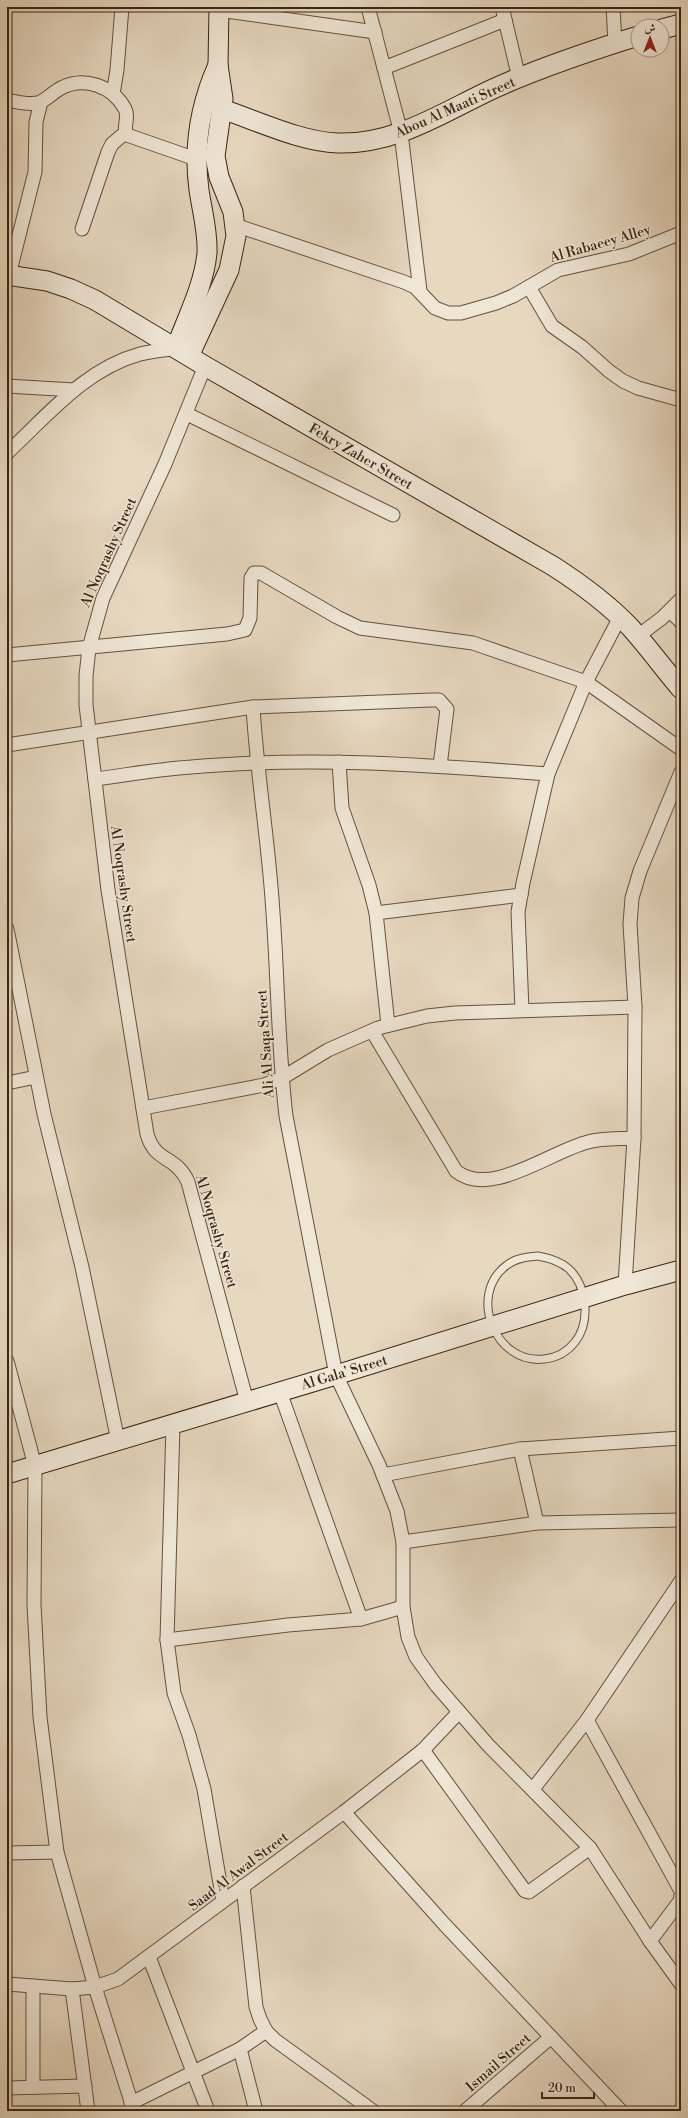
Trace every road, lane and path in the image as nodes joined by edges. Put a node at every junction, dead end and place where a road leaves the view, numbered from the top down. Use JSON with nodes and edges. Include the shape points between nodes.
{"nodes":[{"id":1,"x":122,"y":7,"type":"edge"},
{"id":2,"x":368,"y":7,"type":"edge"},
{"id":3,"x":502,"y":7,"type":"edge"},
{"id":4,"x":613,"y":7,"type":"edge"},
{"id":5,"x":219,"y":8,"type":"edge"},
{"id":6,"x":505,"y":20,"type":"junction"},
{"id":7,"x":681,"y":24,"type":"edge"},
{"id":8,"x":670,"y":27,"type":"edge"},
{"id":9,"x":375,"y":32,"type":"junction"},
{"id":10,"x":630,"y":38,"type":"edge"},
{"id":11,"x":615,"y":43,"type":"junction"},
{"id":12,"x":218,"y":65,"type":"junction"},
{"id":13,"x":384,"y":68,"type":"junction"},
{"id":14,"x":519,"y":78,"type":"junction"},
{"id":15,"x":113,"y":94,"type":"junction"},
{"id":16,"x":7,"y":100,"type":"edge"},
{"id":17,"x":41,"y":102,"type":"junction"},
{"id":18,"x":222,"y":110,"type":"junction"},
{"id":19,"x":126,"y":133,"type":"junction"},
{"id":20,"x":400,"y":133,"type":"junction"},
{"id":21,"x":196,"y":159,"type":"junction"},
{"id":22,"x":235,"y":225,"type":"junction"},
{"id":23,"x":82,"y":229,"type":"dead end"},
{"id":24,"x":681,"y":233,"type":"edge"},
{"id":25,"x":8,"y":275,"type":"edge"},
{"id":26,"x":529,"y":287,"type":"junction"},
{"id":27,"x":420,"y":291,"type":"junction"},
{"id":28,"x":183,"y":352,"type":"junction"},
{"id":29,"x":205,"y":366,"type":"junction"},
{"id":30,"x":7,"y":386,"type":"edge"},
{"id":31,"x":74,"y":390,"type":"junction"},
{"id":32,"x":681,"y":400,"type":"edge"},
{"id":33,"x":186,"y":414,"type":"junction"},
{"id":34,"x":7,"y":453,"type":"edge"},
{"id":35,"x":393,"y":515,"type":"dead end"},
{"id":36,"x":681,"y":598,"type":"edge"},
{"id":37,"x":674,"y":610,"type":"edge"},
{"id":38,"x":620,"y":617,"type":"junction"},
{"id":39,"x":681,"y":622,"type":"edge"},
{"id":40,"x":638,"y":636,"type":"junction"},
{"id":41,"x":89,"y":648,"type":"junction"},
{"id":42,"x":7,"y":655,"type":"edge"},
{"id":43,"x":586,"y":682,"type":"junction"},
{"id":44,"x":681,"y":689,"type":"edge"},
{"id":45,"x":254,"y":708,"type":"junction"},
{"id":46,"x":90,"y":733,"type":"junction"},
{"id":47,"x":7,"y":745,"type":"edge"},
{"id":48,"x":681,"y":749,"type":"edge"},
{"id":49,"x":339,"y":762,"type":"junction"},
{"id":50,"x":257,"y":763,"type":"junction"},
{"id":51,"x":440,"y":766,"type":"junction"},
{"id":52,"x":681,"y":772,"type":"edge"},
{"id":53,"x":548,"y":774,"type":"junction"},
{"id":54,"x":95,"y":779,"type":"junction"},
{"id":55,"x":521,"y":895,"type":"junction"},
{"id":56,"x":376,"y":913,"type":"junction"},
{"id":57,"x":7,"y":929,"type":"edge"},
{"id":58,"x":635,"y":1007,"type":"junction"},
{"id":59,"x":522,"y":1010,"type":"junction"},
{"id":60,"x":388,"y":1025,"type":"junction"},
{"id":61,"x":372,"y":1031,"type":"junction"},
{"id":62,"x":36,"y":1077,"type":"junction"},
{"id":63,"x":282,"y":1078,"type":"junction"},
{"id":64,"x":7,"y":1084,"type":"edge"},
{"id":65,"x":142,"y":1108,"type":"junction"},
{"id":66,"x":634,"y":1138,"type":"junction"},
{"id":67,"x":681,"y":1270,"type":"edge"},
{"id":68,"x":625,"y":1285,"type":"junction"},
{"id":69,"x":584,"y":1297,"type":"junction"},
{"id":70,"x":492,"y":1326,"type":"junction"},
{"id":71,"x":7,"y":1361,"type":"edge"},
{"id":72,"x":336,"y":1375,"type":"junction"},
{"id":73,"x":280,"y":1392,"type":"junction"},
{"id":74,"x":247,"y":1402,"type":"junction"},
{"id":75,"x":173,"y":1424,"type":"junction"},
{"id":76,"x":681,"y":1438,"type":"edge"},
{"id":77,"x":118,"y":1441,"type":"junction"},
{"id":78,"x":520,"y":1449,"type":"junction"},
{"id":79,"x":35,"y":1466,"type":"junction"},
{"id":80,"x":7,"y":1474,"type":"edge"},
{"id":81,"x":384,"y":1475,"type":"junction"},
{"id":82,"x":681,"y":1520,"type":"edge"},
{"id":83,"x":537,"y":1523,"type":"junction"},
{"id":84,"x":403,"y":1542,"type":"junction"},
{"id":85,"x":681,"y":1580,"type":"edge"},
{"id":86,"x":403,"y":1607,"type":"junction"},
{"id":87,"x":361,"y":1619,"type":"junction"},
{"id":88,"x":167,"y":1640,"type":"junction"},
{"id":89,"x":459,"y":1712,"type":"junction"},
{"id":90,"x":587,"y":1720,"type":"junction"},
{"id":91,"x":423,"y":1750,"type":"junction"},
{"id":92,"x":533,"y":1789,"type":"junction"},
{"id":93,"x":344,"y":1812,"type":"junction"},
{"id":94,"x":590,"y":1848,"type":"junction"},
{"id":95,"x":57,"y":1852,"type":"junction"},
{"id":96,"x":7,"y":1854,"type":"edge"},
{"id":97,"x":243,"y":1886,"type":"junction"},
{"id":98,"x":681,"y":1891,"type":"edge"},
{"id":99,"x":681,"y":1895,"type":"edge"},
{"id":100,"x":223,"y":1901,"type":"junction"},
{"id":101,"x":650,"y":1941,"type":"junction"},
{"id":102,"x":149,"y":1957,"type":"junction"},
{"id":103,"x":7,"y":1984,"type":"edge"},
{"id":104,"x":681,"y":1984,"type":"edge"},
{"id":105,"x":32,"y":1986,"type":"junction"},
{"id":106,"x":95,"y":1987,"type":"junction"},
{"id":107,"x":72,"y":1989,"type":"junction"},
{"id":108,"x":266,"y":2031,"type":"junction"},
{"id":109,"x":551,"y":2038,"type":"junction"},
{"id":110,"x":240,"y":2049,"type":"junction"},
{"id":111,"x":193,"y":2074,"type":"junction"},
{"id":112,"x":85,"y":2086,"type":"junction"},
{"id":113,"x":33,"y":2087,"type":"junction"},
{"id":114,"x":7,"y":2088,"type":"edge"},
{"id":115,"x":133,"y":2107,"type":"edge"},
{"id":116,"x":88,"y":2111,"type":"edge"},
{"id":117,"x":208,"y":2111,"type":"edge"},
{"id":118,"x":256,"y":2111,"type":"edge"},
{"id":119,"x":373,"y":2111,"type":"edge"},
{"id":120,"x":465,"y":2111,"type":"edge"},
{"id":121,"x":621,"y":2111,"type":"edge"}],
"edges":[{"from":1,"to":15,"type":"street"},
{"from":2,"to":9,"type":"street"},
{"from":3,"to":6,"type":"street"},
{"from":4,"to":11,"type":"street"},
{"from":5,"to":9,"type":"street"},
{"from":5,"to":12,"type":"street"},
{"from":6,"to":13,"type":"street"},
{"from":6,"to":14,"type":"street"},
{"from":7,"to":8,"type":"street"},
{"from":9,"to":13,"type":"street"},
{"from":10,"to":11,"type":"street","name":"Abou Al Maati Street"},
{"from":11,"to":14,"type":"street","name":"Abou Al Maati Street"},
{"from":12,"to":18,"type":"street","via":[[222,87]]},
{"from":12,"to":21,"type":"street","via":[[202,111]]},
{"from":13,"to":20,"type":"street"},
{"from":14,"to":20,"type":"street","name":"Abou Al Maati Street"},
{"from":15,"to":17,"type":"street","via":[[95,84],[75,83],[62,87]]},
{"from":15,"to":19,"type":"street","via":[[127,113]]},
{"from":16,"to":17,"type":"street","via":[[31,104]]},
{"from":17,"to":25,"type":"street","via":[[36,122],[35,172]]},
{"from":18,"to":20,"type":"street","name":"Abou Al Maati Street","via":[[325,142],[363,142]]},
{"from":18,"to":22,"type":"street","via":[[216,136],[215,156],[219,177],[229,198]]},
{"from":19,"to":21,"type":"street","via":[[131,138]]},
{"from":19,"to":23,"type":"street","via":[[110,148]]},
{"from":20,"to":27,"type":"street"},
{"from":21,"to":28,"type":"street","via":[[207,230],[207,254]]},
{"from":22,"to":27,"type":"street","via":[[410,284]]},
{"from":22,"to":28,"type":"street","via":[[234,248],[229,270]]},
{"from":24,"to":26,"type":"street","name":"Al Rabaeey Alley","via":[[629,254],[558,270]]},
{"from":25,"to":28,"type":"street","name":"Fekry Zaher Street","via":[[47,281],[77,291]]},
{"from":26,"to":27,"type":"street","name":"Al Rabaeey Alley","via":[[496,303],[455,314],[435,308]]},
{"from":26,"to":32,"type":"street","via":[[552,326],[582,347],[609,372],[638,388]]},
{"from":28,"to":29,"type":"street","name":"Fekry Zaher Street"},
{"from":28,"to":31,"type":"street","via":[[140,354],[107,368]]},
{"from":29,"to":33,"type":"street","name":"Al Noqrashy Street"},
{"from":29,"to":38,"type":"street","name":"Fekry Zaher Street","via":[[553,566]]},
{"from":30,"to":31,"type":"street"},
{"from":31,"to":34,"type":"street"},
{"from":33,"to":35,"type":"street"},
{"from":33,"to":41,"type":"street","name":"Al Noqrashy Street","via":[[103,598]]},
{"from":36,"to":37,"type":"street"},
{"from":37,"to":39,"type":"street"},
{"from":37,"to":40,"type":"street"},
{"from":38,"to":40,"type":"street","name":"Fekry Zaher Street"},
{"from":38,"to":43,"type":"street"},
{"from":40,"to":44,"type":"street","name":"Fekry Zaher Street"},
{"from":41,"to":42,"type":"street"},
{"from":41,"to":43,"type":"street","via":[[245,630],[250,618],[250,578],[254,573],[261,573],[336,617],[360,628],[473,643]]},
{"from":41,"to":46,"type":"street","name":"Al Noqrashy Street","via":[[86,705]]},
{"from":43,"to":48,"type":"street"},
{"from":43,"to":53,"type":"street"},
{"from":45,"to":46,"type":"street"},
{"from":45,"to":50,"type":"street","name":"Ali Al Saqa Street"},
{"from":45,"to":51,"type":"street","via":[[439,700],[447,709]]},
{"from":46,"to":47,"type":"street"},
{"from":46,"to":54,"type":"street","name":"Al Noqrashy Street"},
{"from":49,"to":50,"type":"street"},
{"from":49,"to":51,"type":"street"},
{"from":49,"to":56,"type":"street","via":[[342,808]]},
{"from":50,"to":54,"type":"street","via":[[191,767]]},
{"from":50,"to":63,"type":"street","name":"Ali Al Saqa Street","via":[[273,913]]},
{"from":51,"to":53,"type":"street"},
{"from":52,"to":58,"type":"street","via":[[640,871],[632,898],[630,924]]},
{"from":53,"to":55,"type":"street"},
{"from":54,"to":65,"type":"street","name":"Al Noqrashy Street","via":[[108,890]]},
{"from":55,"to":56,"type":"street"},
{"from":55,"to":59,"type":"street","via":[[518,912]]},
{"from":56,"to":60,"type":"street"},
{"from":57,"to":62,"type":"street"},
{"from":58,"to":59,"type":"street"},
{"from":58,"to":66,"type":"street"},
{"from":59,"to":60,"type":"street","via":[[427,1016]]},
{"from":60,"to":61,"type":"street"},
{"from":61,"to":63,"type":"street","via":[[316,1056]]},
{"from":61,"to":66,"type":"street","via":[[456,1171],[463,1177],[473,1180],[494,1179],[589,1142]]},
{"from":62,"to":64,"type":"street"},
{"from":62,"to":77,"type":"street","via":[[82,1267]]},
{"from":63,"to":65,"type":"street","via":[[255,1087]]},
{"from":63,"to":72,"type":"street","name":"Ali Al Saqa Street","via":[[286,1116]]},
{"from":65,"to":74,"type":"street","name":"Al Noqrashy Street","via":[[150,1145],[156,1153],[178,1165],[188,1182]]},
{"from":66,"to":68,"type":"street"},
{"from":67,"to":68,"type":"street","name":"Al Gala' Street"},
{"from":68,"to":69,"type":"street","name":"Al Gala' Street"},
{"from":69,"to":70,"type":"street","name":"Al Gala' Street"},
{"from":69,"to":70,"type":"lane","via":[[582,1328],[575,1342],[564,1352],[551,1358],[522,1358],[498,1340]]},
{"from":69,"to":70,"type":"lane","via":[[569,1269],[555,1259],[538,1256],[522,1258],[507,1265],[495,1278],[489,1293],[488,1310]]},
{"from":70,"to":72,"type":"street","name":"Al Gala' Street"},
{"from":71,"to":79,"type":"street"},
{"from":72,"to":73,"type":"street","name":"Al Gala' Street"},
{"from":72,"to":81,"type":"street","name":"Ali Al Saqa Street"},
{"from":73,"to":74,"type":"street","name":"Al Gala' Street"},
{"from":73,"to":87,"type":"street"},
{"from":74,"to":75,"type":"street","name":"Al Gala' Street"},
{"from":75,"to":77,"type":"street","name":"Al Gala' Street"},
{"from":75,"to":88,"type":"street"},
{"from":76,"to":78,"type":"street"},
{"from":77,"to":79,"type":"street","name":"Al Gala' Street"},
{"from":78,"to":81,"type":"street"},
{"from":78,"to":83,"type":"street"},
{"from":79,"to":80,"type":"street","name":"Al Gala' Street"},
{"from":79,"to":95,"type":"street","via":[[34,1605],[39,1702]]},
{"from":81,"to":84,"type":"street","name":"Ali Al Saqa Street","via":[[397,1511]]},
{"from":82,"to":83,"type":"street"},
{"from":83,"to":84,"type":"street"},
{"from":84,"to":86,"type":"street","name":"Ali Al Saqa Street"},
{"from":85,"to":90,"type":"street"},
{"from":86,"to":87,"type":"street"},
{"from":86,"to":89,"type":"street","name":"Ali Al Saqa Street","via":[[408,1637],[416,1657]]},
{"from":87,"to":88,"type":"street"},
{"from":88,"to":100,"type":"street","via":[[174,1693],[204,1789]]},
{"from":89,"to":91,"type":"street","name":"Saad Al Awal Street"},
{"from":89,"to":92,"type":"street","name":"Ali Al Saqa Street"},
{"from":90,"to":92,"type":"street"},
{"from":90,"to":98,"type":"street"},
{"from":91,"to":93,"type":"street","name":"Saad Al Awal Street"},
{"from":91,"to":94,"type":"street","via":[[525,1891],[529,1892]]},
{"from":92,"to":94,"type":"street","name":"Ali Al Saqa Street"},
{"from":93,"to":97,"type":"street","name":"Saad Al Awal Street"},
{"from":93,"to":109,"type":"street"},
{"from":94,"to":101,"type":"street","name":"Ali Al Saqa Street"},
{"from":95,"to":96,"type":"street"},
{"from":95,"to":106,"type":"street"},
{"from":97,"to":100,"type":"street","name":"Saad Al Awal Street"},
{"from":97,"to":108,"type":"street","via":[[256,2007]]},
{"from":99,"to":101,"type":"street","via":[[680,1901]]},
{"from":100,"to":102,"type":"street","name":"Saad Al Awal Street"},
{"from":101,"to":104,"type":"street","name":"Ali Al Saqa Street"},
{"from":102,"to":106,"type":"street","name":"Saad Al Awal Street","via":[[118,1979]]},
{"from":102,"to":111,"type":"street"},
{"from":103,"to":105,"type":"street","name":"Saad Al Awal Street"},
{"from":105,"to":107,"type":"street","name":"Saad Al Awal Street"},
{"from":105,"to":113,"type":"street"},
{"from":106,"to":107,"type":"street","name":"Saad Al Awal Street"},
{"from":106,"to":115,"type":"street"},
{"from":107,"to":112,"type":"street"},
{"from":108,"to":110,"type":"street"},
{"from":108,"to":119,"type":"street","via":[[286,2049]]},
{"from":109,"to":120,"type":"street","name":"Ismail Street"},
{"from":109,"to":121,"type":"street"},
{"from":110,"to":111,"type":"street"},
{"from":110,"to":118,"type":"street"},
{"from":111,"to":115,"type":"street"},
{"from":111,"to":117,"type":"street"},
{"from":112,"to":113,"type":"street"},
{"from":112,"to":116,"type":"street"},
{"from":113,"to":114,"type":"street"}]}
